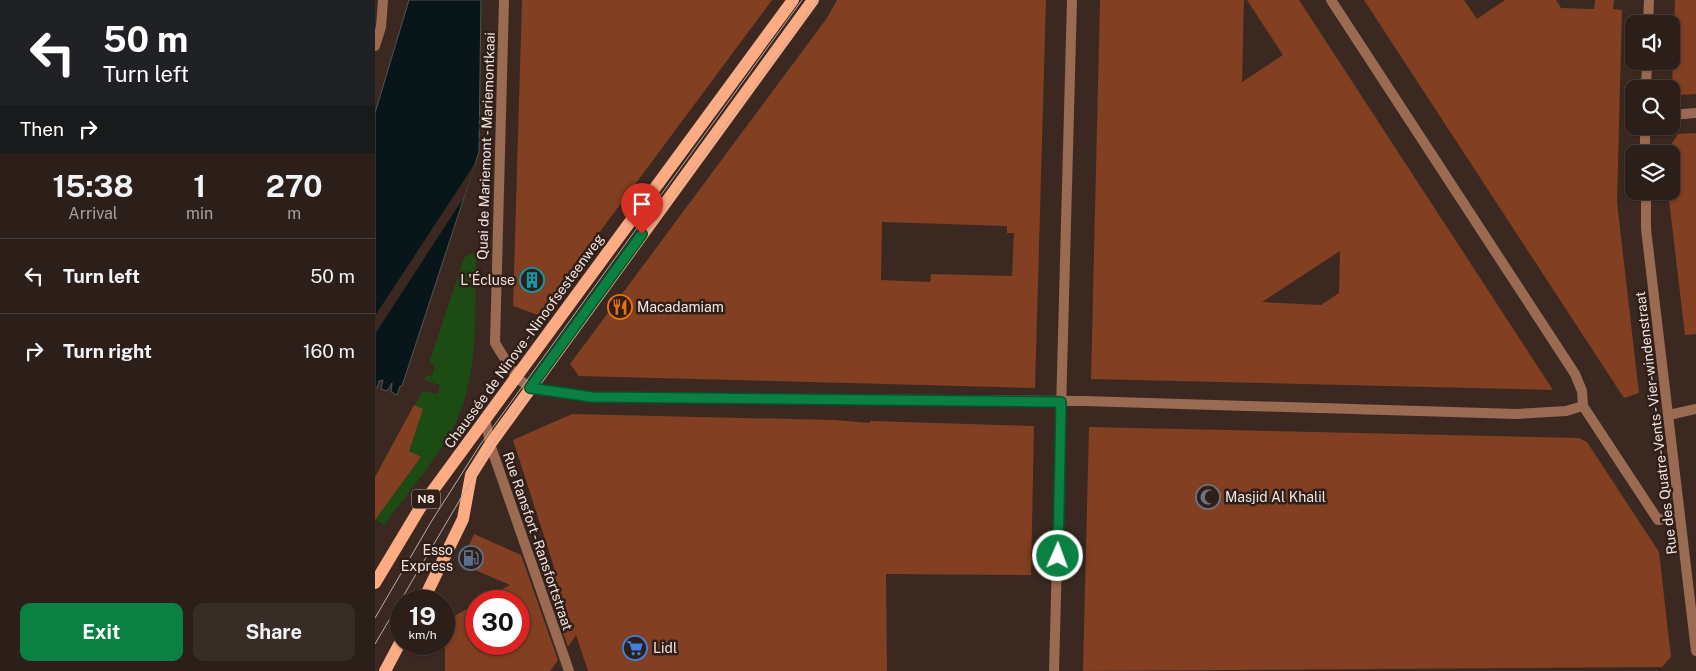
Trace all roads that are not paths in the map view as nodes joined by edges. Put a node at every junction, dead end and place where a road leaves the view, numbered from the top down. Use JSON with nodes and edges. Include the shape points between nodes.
{"nodes":[{"id":1,"x":383,"y":0,"type":"edge"},
{"id":2,"x":504,"y":0,"type":"edge"},
{"id":3,"x":793,"y":0,"type":"edge"},
{"id":4,"x":813,"y":0,"type":"edge"},
{"id":5,"x":1072,"y":0,"type":"edge"},
{"id":6,"x":1331,"y":0,"type":"edge"},
{"id":7,"x":1649,"y":0,"type":"edge"},
{"id":8,"x":1648,"y":15,"type":"edge"},
{"id":9,"x":375,"y":46,"type":"edge"},
{"id":10,"x":1696,"y":113,"type":"edge"},
{"id":11,"x":1680,"y":114,"type":"edge"},
{"id":12,"x":1646,"y":200,"type":"edge"},
{"id":13,"x":516,"y":377,"type":"junction"},
{"id":14,"x":530,"y":388,"type":"junction"},
{"id":15,"x":1061,"y":402,"type":"junction"},
{"id":16,"x":1583,"y":406,"type":"junction"},
{"id":17,"x":1696,"y":409,"type":"edge"},
{"id":18,"x":1669,"y":415,"type":"junction"},
{"id":19,"x":485,"y":419,"type":"junction"},
{"id":20,"x":491,"y":443,"type":"junction"},
{"id":21,"x":1680,"y":516,"type":"junction"},
{"id":22,"x":375,"y":583,"type":"edge"},
{"id":23,"x":428,"y":590,"type":"edge"},
{"id":24,"x":1696,"y":651,"type":"edge"},
{"id":25,"x":394,"y":655,"type":"edge"},
{"id":26,"x":385,"y":671,"type":"edge"},
{"id":27,"x":569,"y":671,"type":"edge"},
{"id":28,"x":1054,"y":671,"type":"edge"}],
"edges":[{"from":1,"to":9,"type":"street","via":[[381,27]]},
{"from":2,"to":13,"type":"street","name":"Quai de Mariemont - Mariemontkaai","via":[[495,343]]},
{"from":3,"to":13,"type":"main road","name":"Chaussée de Ninove - Ninoofsesteenweg","number":"N8"},
{"from":4,"to":14,"type":"main road"},
{"from":5,"to":15,"type":"street"},
{"from":6,"to":16,"type":"street","via":[[1575,374],[1582,391]]},
{"from":7,"to":8,"type":"street"},
{"from":10,"to":11,"type":"street"},
{"from":12,"to":18,"type":"street","name":"Rue des Quatre-Vents - Vier-windenstraat","via":[[1646,229]]},
{"from":13,"to":14,"type":"street"},
{"from":13,"to":19,"type":"main road","name":"Chaussée de Ninove - Ninoofsesteenweg","number":"N8"},
{"from":14,"to":15,"type":"street","via":[[592,397]]},
{"from":14,"to":20,"type":"main road"},
{"from":15,"to":16,"type":"street","via":[[1517,414],[1566,411]]},
{"from":15,"to":28,"type":"street"},
{"from":16,"to":21,"type":"street","via":[[1658,520]]},
{"from":17,"to":18,"type":"street"},
{"from":18,"to":21,"type":"street","name":"Rue des Quatre-Vents - Vier-windenstraat"},
{"from":19,"to":20,"type":"street","name":"Rue Ransfort - Ransfortstraat"},
{"from":19,"to":22,"type":"main road","name":"Chaussée de Ninove - Ninoofsesteenweg","number":"N8","via":[[419,508]]},
{"from":20,"to":23,"type":"main road","via":[[471,475],[463,519]]},
{"from":20,"to":27,"type":"street","name":"Rue Ransfort - Ransfortstraat"},
{"from":21,"to":24,"type":"street","name":"Rue des Quatre-Vents - Vier-windenstraat"},
{"from":25,"to":26,"type":"main road"}]}
